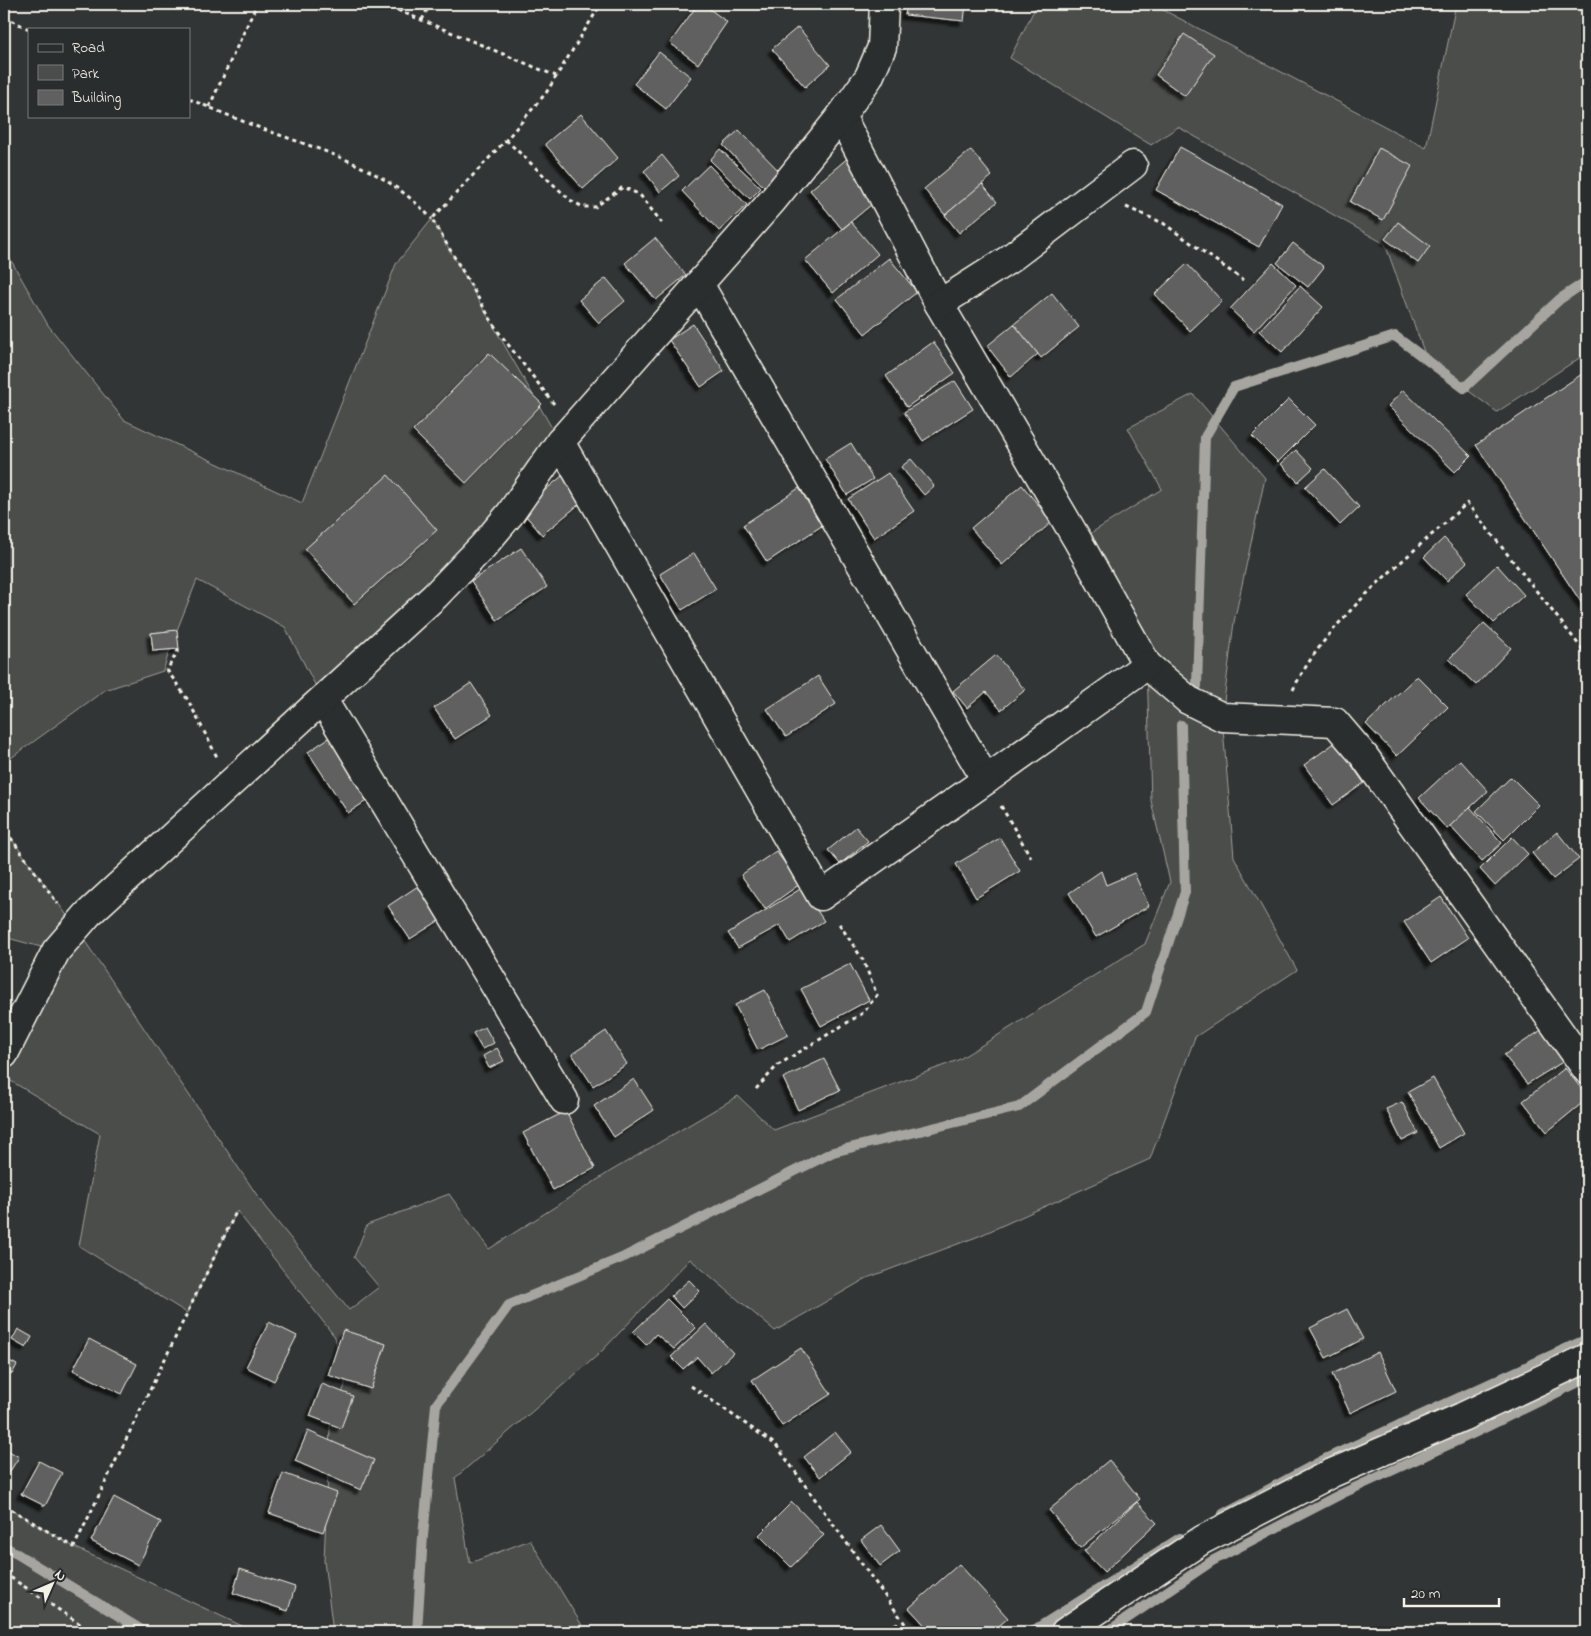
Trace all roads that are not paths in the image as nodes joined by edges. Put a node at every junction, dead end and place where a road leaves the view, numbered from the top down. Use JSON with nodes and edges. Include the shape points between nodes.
{"nodes":[{"id":1,"x":884,"y":4,"type":"edge"},
{"id":2,"x":841,"y":116,"type":"junction"},
{"id":3,"x":1133,"y":165,"type":"dead end"},
{"id":4,"x":699,"y":284,"type":"junction"},
{"id":5,"x":940,"y":304,"type":"junction"},
{"id":6,"x":566,"y":435,"type":"junction"},
{"id":7,"x":1147,"y":665,"type":"junction"},
{"id":8,"x":323,"y":700,"type":"junction"},
{"id":9,"x":986,"y":780,"type":"junction"},
{"id":10,"x":4,"y":1054,"type":"edge"},
{"id":11,"x":1587,"y":1070,"type":"edge"},
{"id":12,"x":564,"y":1100,"type":"dead end"},
{"id":13,"x":1587,"y":1358,"type":"edge"},
{"id":14,"x":1065,"y":1632,"type":"edge"}],
"edges":[{"from":1,"to":2,"type":"street","via":[[882,47],[869,77]]},
{"from":2,"to":4,"type":"street"},
{"from":2,"to":5,"type":"street"},
{"from":3,"to":5,"type":"street","via":[[1008,260]]},
{"from":4,"to":6,"type":"street"},
{"from":4,"to":9,"type":"street"},
{"from":5,"to":7,"type":"street"},
{"from":6,"to":8,"type":"street","via":[[483,546],[436,596]]},
{"from":6,"to":9,"type":"street","via":[[821,896]]},
{"from":7,"to":9,"type":"street"},
{"from":7,"to":11,"type":"street","via":[[1188,700],[1222,717],[1335,722],[1364,756]]},
{"from":8,"to":10,"type":"street","via":[[88,914],[56,951]]},
{"from":8,"to":12,"type":"street"},
{"from":13,"to":14,"type":"street","via":[[1332,1473],[1202,1540]]}]}
